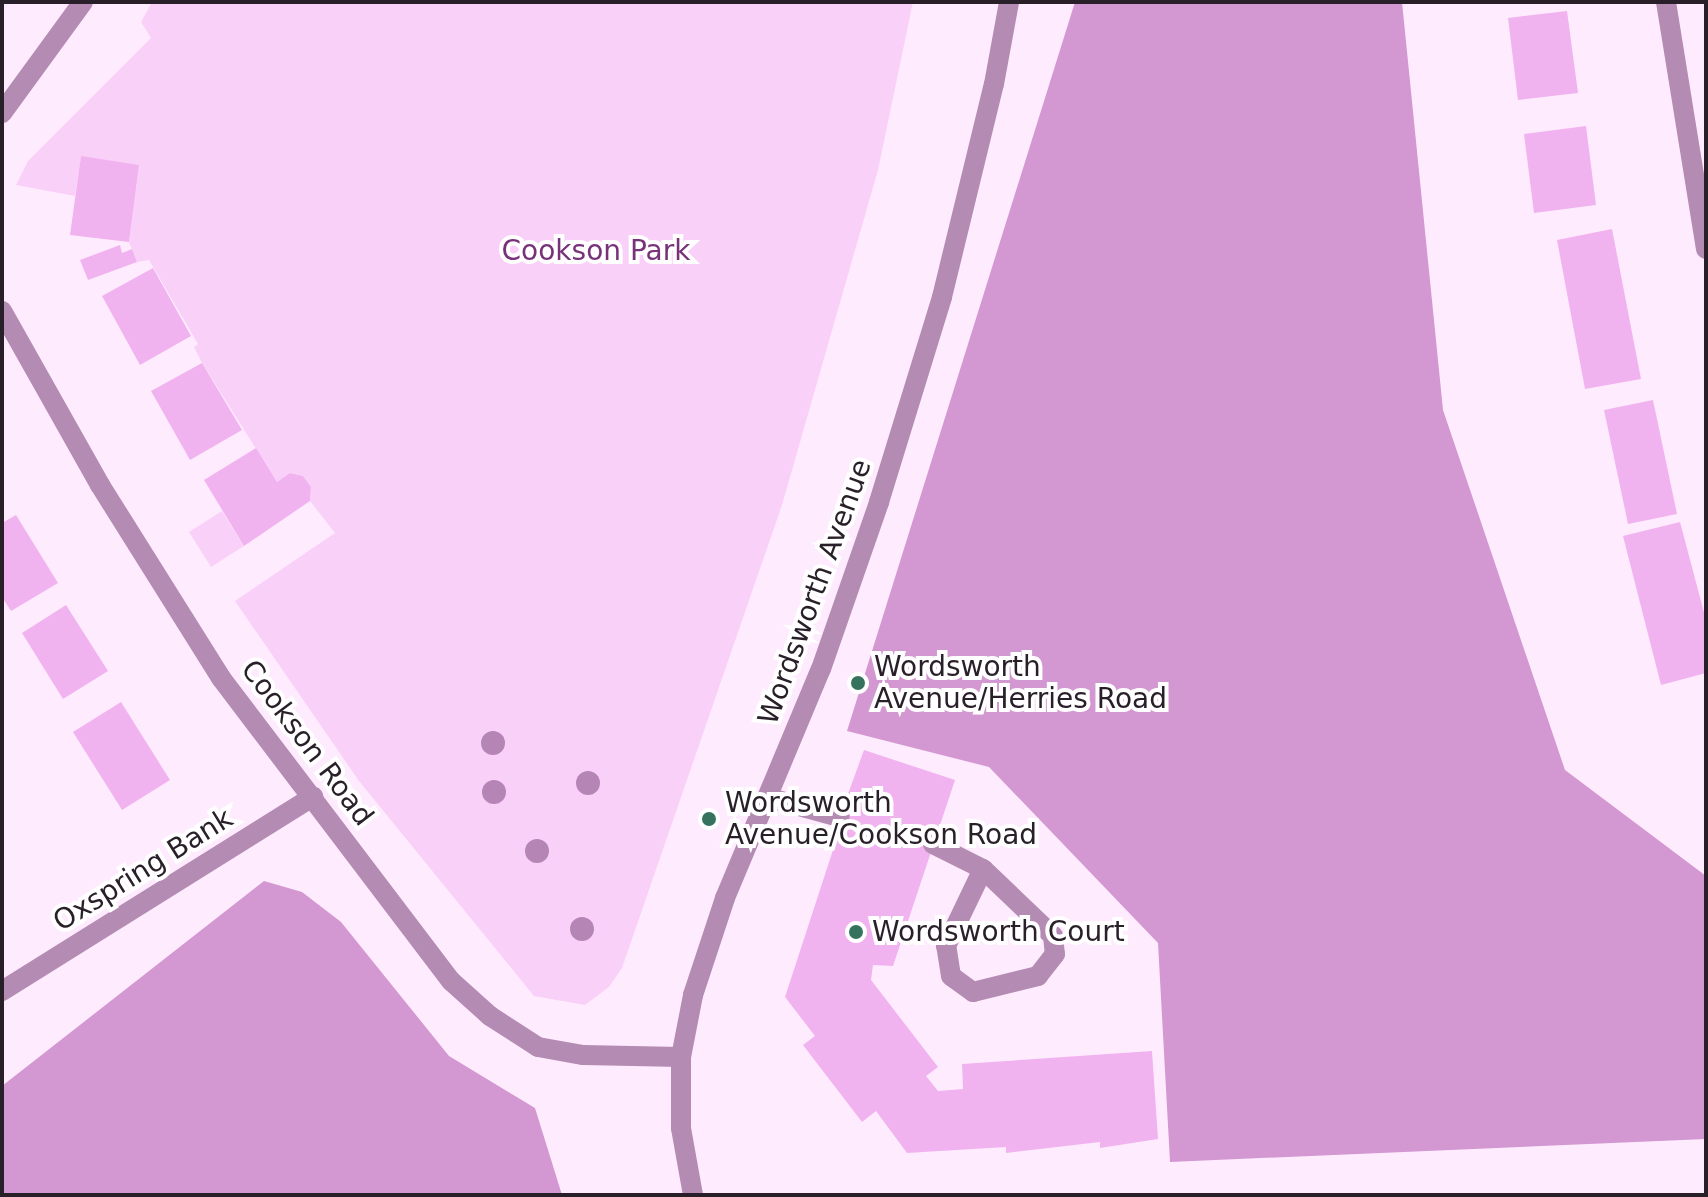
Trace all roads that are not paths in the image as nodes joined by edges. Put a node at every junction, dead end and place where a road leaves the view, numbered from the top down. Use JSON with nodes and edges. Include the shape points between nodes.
{"nodes":[{"id":1,"x":83,"y":2,"type":"edge"},
{"id":2,"x":1009,"y":2,"type":"edge"},
{"id":3,"x":1666,"y":2,"type":"edge"},
{"id":4,"x":2,"y":113,"type":"edge"},
{"id":5,"x":1706,"y":249,"type":"edge"},
{"id":6,"x":2,"y":311,"type":"edge"},
{"id":7,"x":313,"y":797,"type":"junction"},
{"id":8,"x":770,"y":798,"type":"junction"},
{"id":9,"x":839,"y":817,"type":"dead end"},
{"id":10,"x":933,"y":844,"type":"dead end"},
{"id":11,"x":983,"y":869,"type":"junction"},
{"id":12,"x":2,"y":991,"type":"edge"},
{"id":13,"x":681,"y":1057,"type":"junction"},
{"id":14,"x":693,"y":1195,"type":"edge"}],
"edges":[{"from":1,"to":4,"type":"street"},
{"from":2,"to":8,"type":"street","name":"Wordsworth Avenue","via":[[942,297],[875,515]]},
{"from":3,"to":5,"type":"street"},
{"from":6,"to":7,"type":"street","name":"Cookson Road","via":[[100,485],[221,678]]},
{"from":7,"to":12,"type":"street","name":"Oxspring Bank"},
{"from":7,"to":13,"type":"street","name":"Cookson Road","via":[[451,981],[490,1016],[538,1047],[583,1055]]},
{"from":8,"to":9,"type":"street"},
{"from":8,"to":13,"type":"street","name":"Wordsworth Avenue","via":[[725,898],[693,995]]},
{"from":10,"to":11,"type":"street"},
{"from":11,"to":11,"type":"street","via":[[1053,936],[1055,954],[1038,976],[973,992],[951,976],[946,946]]},
{"from":13,"to":14,"type":"street","name":"Wordsworth Avenue","via":[[681,1128]]}]}
